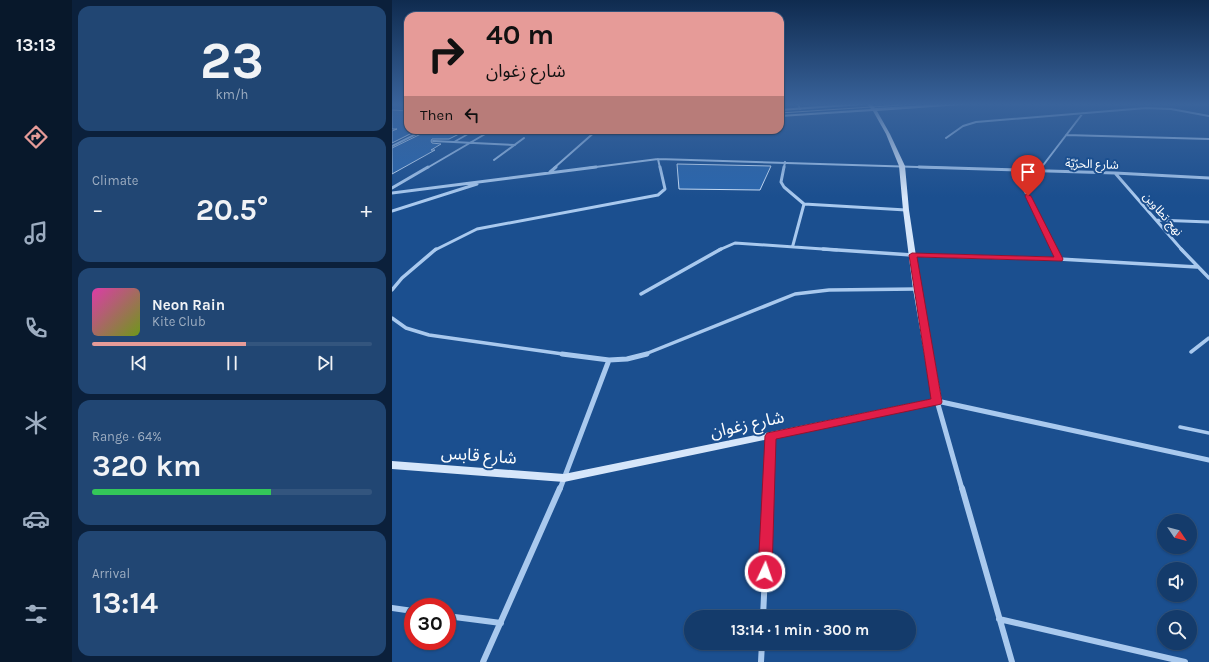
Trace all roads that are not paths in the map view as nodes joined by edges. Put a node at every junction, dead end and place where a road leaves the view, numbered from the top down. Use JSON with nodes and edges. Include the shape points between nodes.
{"nodes":[{"id":1,"x":414,"y":135,"type":"edge"},
{"id":2,"x":466,"y":135,"type":"edge"},
{"id":3,"x":484,"y":135,"type":"edge"},
{"id":4,"x":592,"y":135,"type":"edge"},
{"id":5,"x":886,"y":135,"type":"edge"},
{"id":6,"x":950,"y":135,"type":"edge"},
{"id":7,"x":1066,"y":135,"type":"joint"},
{"id":8,"x":524,"y":138,"type":"dead end"},
{"id":9,"x":946,"y":138,"type":"dead end"},
{"id":10,"x":1209,"y":139,"type":"edge"},
{"id":11,"x":433,"y":142,"type":"dead end"},
{"id":12,"x":454,"y":142,"type":"junction"},
{"id":13,"x":471,"y":143,"type":"junction"},
{"id":14,"x":515,"y":144,"type":"junction"},
{"id":15,"x":392,"y":146,"type":"edge"},
{"id":16,"x":658,"y":159,"type":"junction"},
{"id":17,"x":494,"y":160,"type":"dead end"},
{"id":18,"x":785,"y":162,"type":"junction"},
{"id":19,"x":902,"y":166,"type":"junction"},
{"id":20,"x":1016,"y":170,"type":"junction"},
{"id":21,"x":1039,"y":171,"type":"junction"},
{"id":22,"x":550,"y":172,"type":"junction"},
{"id":23,"x":1115,"y":173,"type":"junction"},
{"id":24,"x":1209,"y":178,"type":"edge"},
{"id":25,"x":488,"y":181,"type":"junction"},
{"id":26,"x":392,"y":188,"type":"edge"},
{"id":27,"x":392,"y":193,"type":"edge"},
{"id":28,"x":804,"y":204,"type":"junction"},
{"id":29,"x":906,"y":210,"type":"junction"},
{"id":30,"x":392,"y":211,"type":"edge"},
{"id":31,"x":1156,"y":220,"type":"junction"},
{"id":32,"x":1209,"y":222,"type":"edge"},
{"id":33,"x":793,"y":245,"type":"junction"},
{"id":34,"x":912,"y":255,"type":"junction"},
{"id":35,"x":1059,"y":259,"type":"junction"},
{"id":36,"x":1197,"y":267,"type":"junction"},
{"id":37,"x":1209,"y":278,"type":"edge"},
{"id":38,"x":917,"y":289,"type":"junction"},
{"id":39,"x":392,"y":290,"type":"edge"},
{"id":40,"x":641,"y":294,"type":"dead end"},
{"id":41,"x":392,"y":318,"type":"edge"},
{"id":42,"x":1209,"y":338,"type":"edge"},
{"id":43,"x":1190,"y":352,"type":"dead end"},
{"id":44,"x":609,"y":360,"type":"junction"},
{"id":45,"x":937,"y":402,"type":"junction"},
{"id":46,"x":1180,"y":427,"type":"dead end"},
{"id":47,"x":1209,"y":433,"type":"edge"},
{"id":48,"x":771,"y":436,"type":"junction"},
{"id":49,"x":1209,"y":460,"type":"edge"},
{"id":50,"x":392,"y":465,"type":"edge"},
{"id":51,"x":564,"y":478,"type":"junction"},
{"id":52,"x":392,"y":608,"type":"edge"},
{"id":53,"x":404,"y":610,"type":"edge"},
{"id":54,"x":763,"y":610,"type":"edge"},
{"id":55,"x":456,"y":617,"type":"edge"},
{"id":56,"x":999,"y":618,"type":"junction"},
{"id":57,"x":501,"y":623,"type":"junction"},
{"id":58,"x":762,"y":650,"type":"edge"},
{"id":59,"x":483,"y":662,"type":"edge"},
{"id":60,"x":761,"y":662,"type":"edge"},
{"id":61,"x":1012,"y":662,"type":"edge"},
{"id":62,"x":1185,"y":662,"type":"edge"}],
"edges":[{"from":1,"to":15,"type":"street"},
{"from":2,"to":12,"type":"lane"},
{"from":3,"to":13,"type":"street"},
{"from":4,"to":22,"type":"street"},
{"from":5,"to":19,"type":"street"},
{"from":6,"to":9,"type":"street"},
{"from":7,"to":10,"type":"street"},
{"from":7,"to":21,"type":"street"},
{"from":8,"to":14,"type":"street"},
{"from":11,"to":12,"type":"street"},
{"from":12,"to":13,"type":"street"},
{"from":13,"to":14,"type":"street"},
{"from":13,"to":26,"type":"street"},
{"from":14,"to":17,"type":"street"},
{"from":16,"to":18,"type":"street","name":"شارع الحرّيّة"},
{"from":16,"to":22,"type":"street","name":"شارع الحرّيّة"},
{"from":16,"to":39,"type":"street","via":[[665,189],[658,195],[477,229],[438,247]]},
{"from":18,"to":19,"type":"street","name":"شارع الحرّيّة"},
{"from":18,"to":28,"type":"street","via":[[781,182]]},
{"from":19,"to":20,"type":"street","name":"شارع الحرّيّة"},
{"from":19,"to":29,"type":"street"},
{"from":20,"to":21,"type":"street","name":"شارع الحرّيّة"},
{"from":20,"to":35,"type":"street"},
{"from":21,"to":23,"type":"street","name":"شارع الحرّيّة"},
{"from":22,"to":25,"type":"street","name":"شارع الحرّيّة"},
{"from":23,"to":24,"type":"street","name":"شارع الحرّيّة"},
{"from":23,"to":31,"type":"street","name":"نهج تطاوين"},
{"from":25,"to":27,"type":"street"},
{"from":25,"to":30,"type":"street"},
{"from":28,"to":29,"type":"street"},
{"from":28,"to":33,"type":"street"},
{"from":29,"to":34,"type":"street"},
{"from":31,"to":32,"type":"street"},
{"from":31,"to":36,"type":"street","name":"نهج تطاوين"},
{"from":33,"to":34,"type":"street"},
{"from":33,"to":40,"type":"street","via":[[745,242],[727,246]]},
{"from":34,"to":35,"type":"street"},
{"from":34,"to":38,"type":"street"},
{"from":35,"to":36,"type":"street"},
{"from":36,"to":37,"type":"street","name":"نهج تطاوين"},
{"from":38,"to":44,"type":"street","via":[[829,290],[795,294],[649,353],[628,359]]},
{"from":38,"to":45,"type":"street"},
{"from":41,"to":44,"type":"street","via":[[406,328],[429,335]]},
{"from":42,"to":43,"type":"street"},
{"from":44,"to":51,"type":"street","via":[[592,411]]},
{"from":45,"to":48,"type":"street","name":"شارع زغوان"},
{"from":45,"to":49,"type":"street"},
{"from":45,"to":56,"type":"street"},
{"from":46,"to":47,"type":"lane"},
{"from":48,"to":51,"type":"street","name":"شارع زغوان"},
{"from":48,"to":54,"type":"street"},
{"from":50,"to":51,"type":"street","name":"شارع قابس"},
{"from":51,"to":57,"type":"street"},
{"from":52,"to":53,"type":"street"},
{"from":55,"to":57,"type":"street"},
{"from":56,"to":61,"type":"street"},
{"from":56,"to":62,"type":"street"},
{"from":57,"to":59,"type":"street"},
{"from":58,"to":60,"type":"street"}]}
